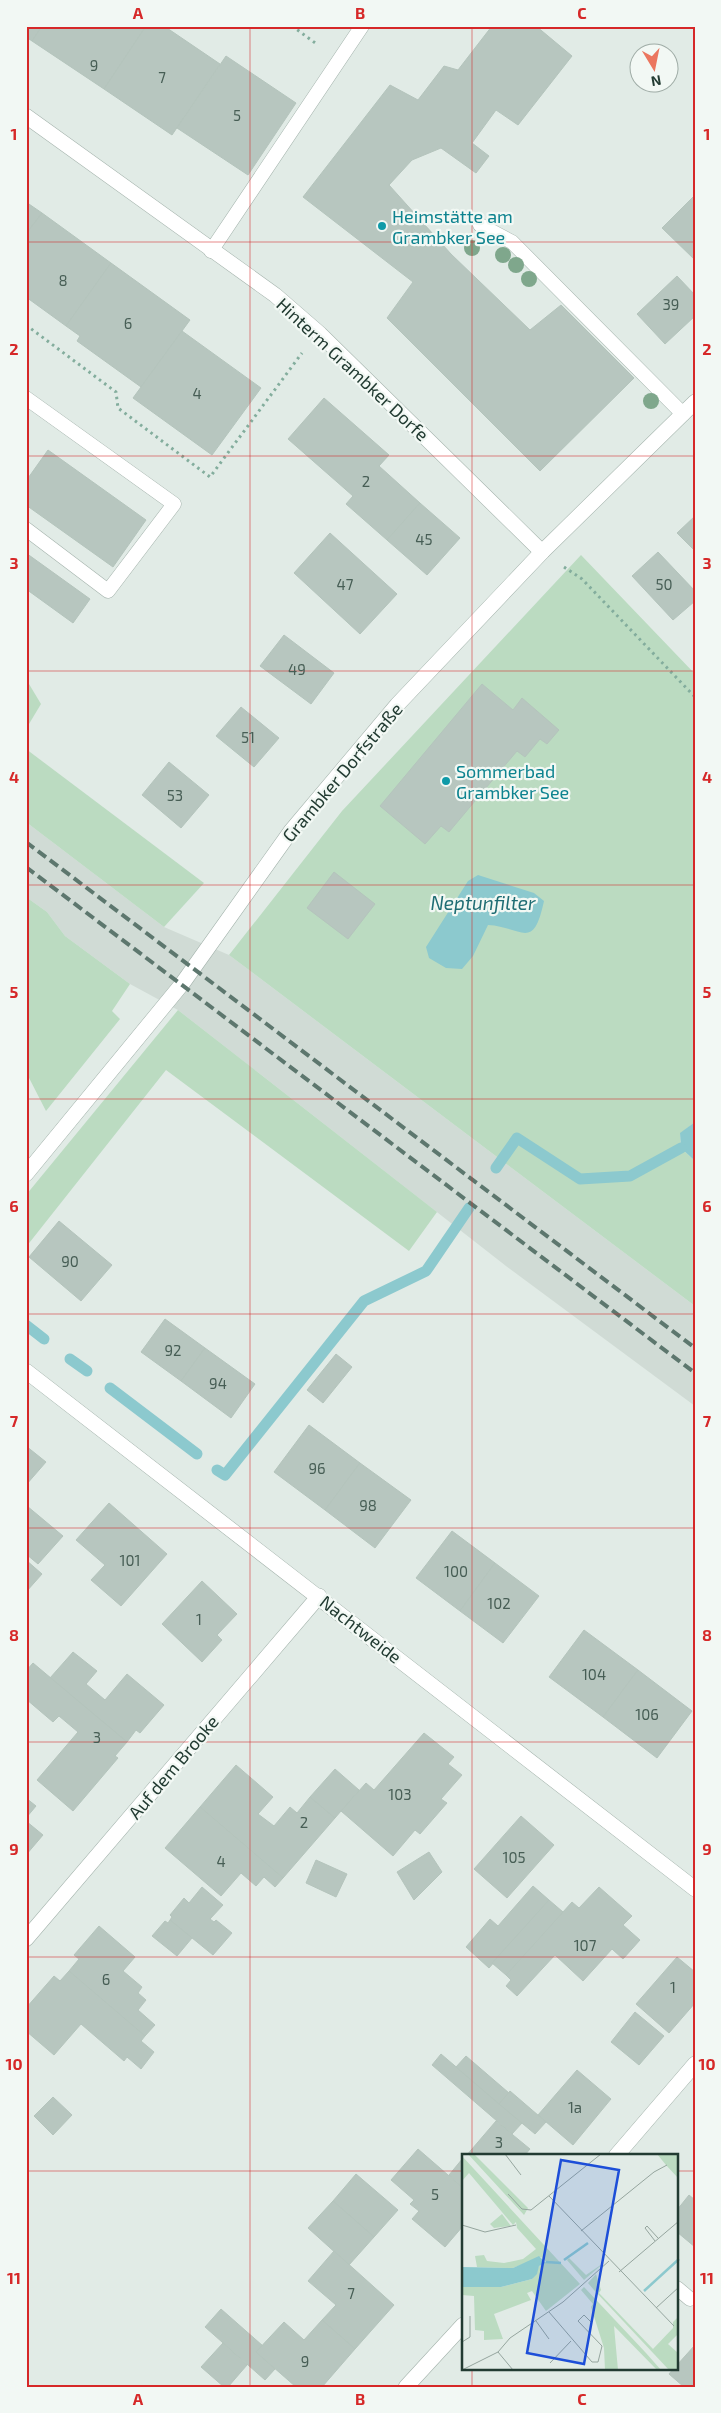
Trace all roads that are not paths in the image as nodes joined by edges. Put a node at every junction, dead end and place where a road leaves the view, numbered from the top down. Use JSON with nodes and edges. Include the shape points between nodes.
{"nodes":[{"id":1,"x":362,"y":26,"type":"edge"},
{"id":2,"x":26,"y":116,"type":"edge"},
{"id":3,"x":480,"y":224,"type":"dead end"},
{"id":4,"x":211,"y":251,"type":"junction"},
{"id":5,"x":26,"y":398,"type":"edge"},
{"id":6,"x":695,"y":402,"type":"edge"},
{"id":7,"x":683,"y":414,"type":"junction"},
{"id":8,"x":26,"y":529,"type":"edge"},
{"id":9,"x":542,"y":552,"type":"junction"},
{"id":10,"x":26,"y":1174,"type":"edge"},
{"id":11,"x":26,"y":1371,"type":"edge"},
{"id":12,"x":319,"y":1596,"type":"junction"},
{"id":13,"x":695,"y":1889,"type":"edge"},
{"id":14,"x":26,"y":1939,"type":"edge"},
{"id":15,"x":692,"y":2073,"type":"edge"},
{"id":16,"x":618,"y":2154,"type":"edge"},
{"id":17,"x":678,"y":2289,"type":"edge"},
{"id":18,"x":690,"y":2299,"type":"dead end"},
{"id":19,"x":462,"y":2327,"type":"edge"},
{"id":20,"x":406,"y":2387,"type":"edge"}],
"edges":[{"from":1,"to":4,"type":"lane"},
{"from":2,"to":4,"type":"street","name":"Hinterm Grambker Dorfe"},
{"from":3,"to":7,"type":"lane","via":[[512,242]]},
{"from":4,"to":9,"type":"street","name":"Hinterm Grambker Dorfe","via":[[274,295],[320,334]]},
{"from":5,"to":8,"type":"lane","via":[[174,504],[108,591]]},
{"from":6,"to":7,"type":"street","name":"Grambker Dorfstraße"},
{"from":7,"to":9,"type":"street","name":"Grambker Dorfstraße"},
{"from":9,"to":10,"type":"street","name":"Grambker Dorfstraße","via":[[397,705],[297,823],[182,984]]},
{"from":11,"to":12,"type":"street","name":"Nachtweide"},
{"from":12,"to":13,"type":"street","name":"Nachtweide"},
{"from":12,"to":14,"type":"street","name":"Auf dem Brooke"},
{"from":15,"to":16,"type":"street"},
{"from":17,"to":18,"type":"lane"},
{"from":19,"to":20,"type":"street"}]}
